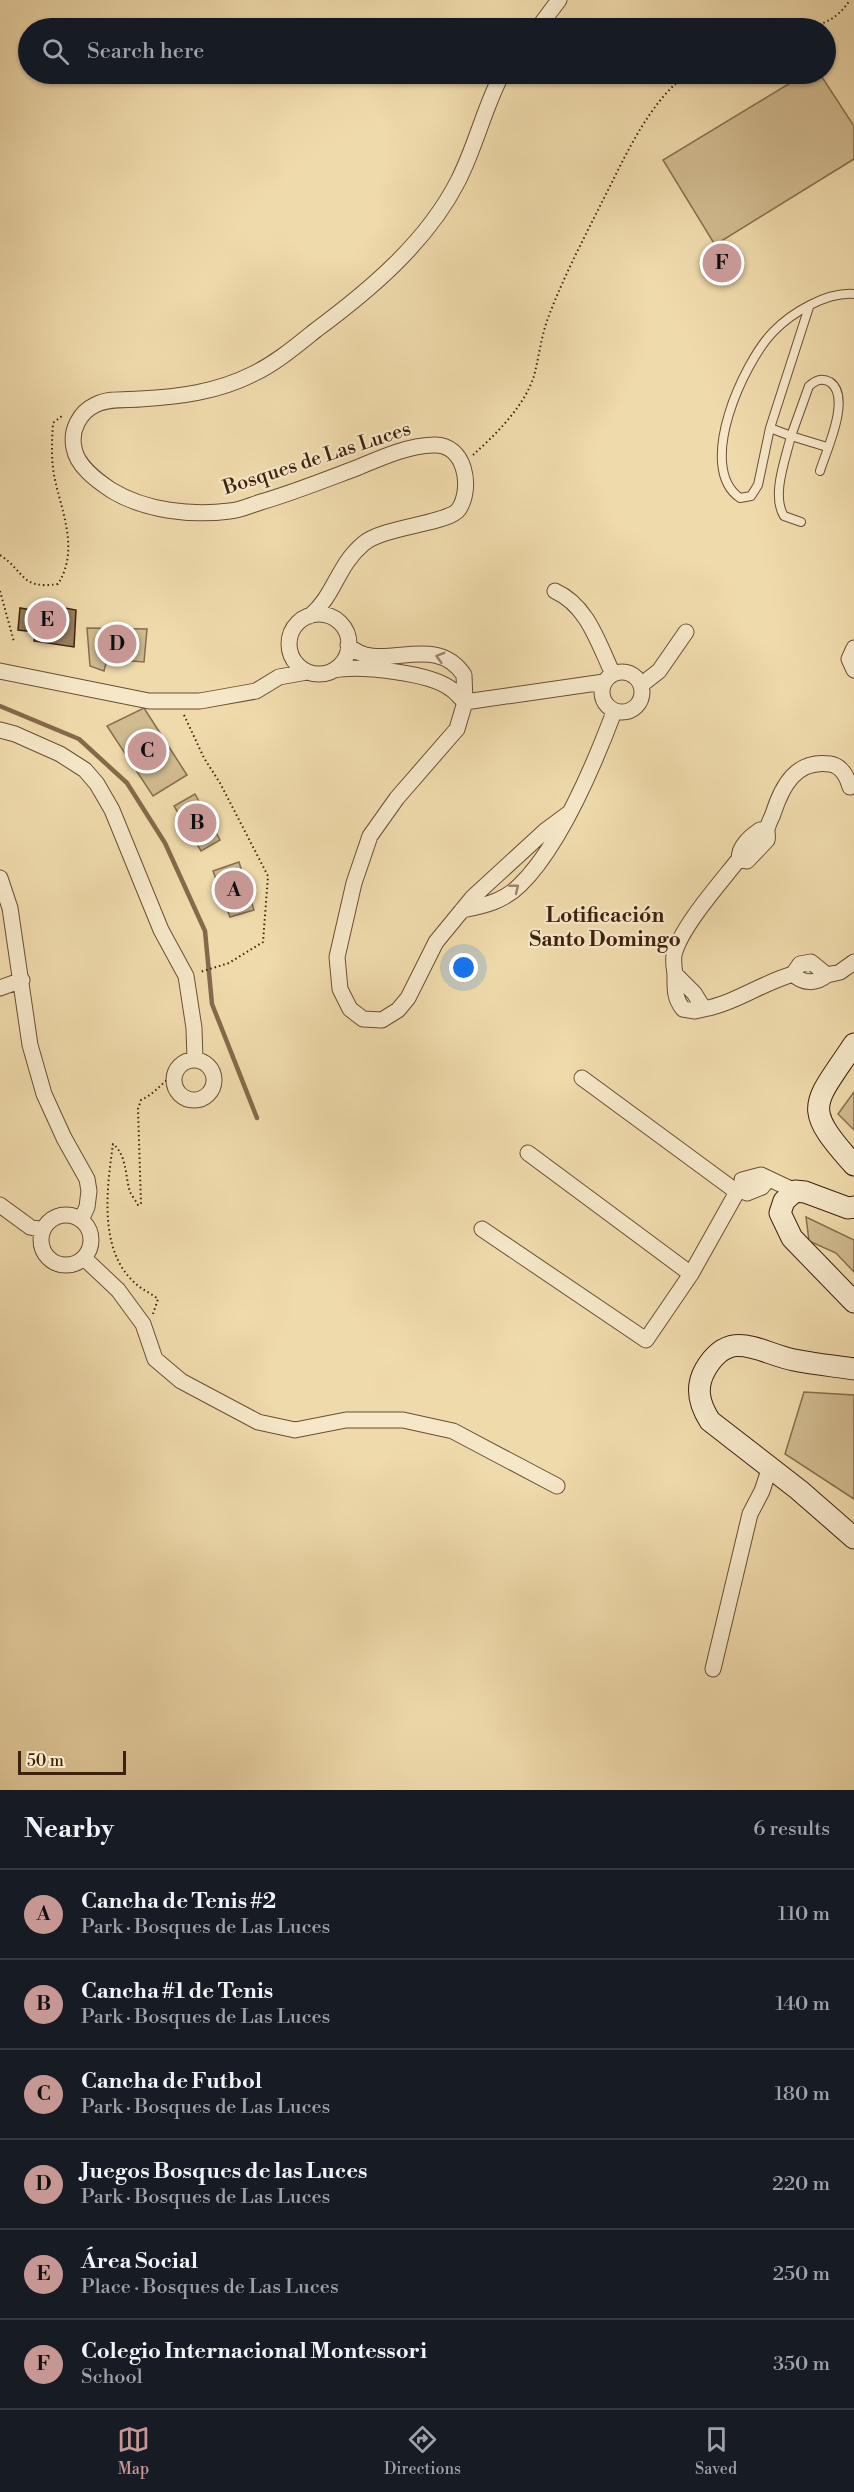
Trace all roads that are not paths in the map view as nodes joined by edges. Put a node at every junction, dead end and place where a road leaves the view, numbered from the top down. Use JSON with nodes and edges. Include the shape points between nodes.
{"nodes":[{"id":1,"x":559,"y":0,"type":"edge"},
{"id":2,"x":546,"y":18,"type":"edge"},
{"id":3,"x":497,"y":84,"type":"edge"},
{"id":4,"x":854,"y":294,"type":"edge"},
{"id":5,"x":809,"y":307,"type":"junction"},
{"id":6,"x":770,"y":428,"type":"junction"},
{"id":7,"x":791,"y":436,"type":"junction"},
{"id":8,"x":827,"y":447,"type":"junction"},
{"id":9,"x":819,"y":471,"type":"dead end"},
{"id":10,"x":801,"y":522,"type":"dead end"},
{"id":11,"x":333,"y":585,"type":"junction"},
{"id":12,"x":555,"y":591,"type":"dead end"},
{"id":13,"x":310,"y":616,"type":"junction"},
{"id":14,"x":339,"y":623,"type":"junction"},
{"id":15,"x":686,"y":632,"type":"dead end"},
{"id":16,"x":348,"y":645,"type":"junction"},
{"id":17,"x":854,"y":648,"type":"edge"},
{"id":18,"x":291,"y":655,"type":"junction"},
{"id":19,"x":334,"y":670,"type":"junction"},
{"id":20,"x":854,"y":670,"type":"edge"},
{"id":21,"x":0,"y":671,"type":"edge"},
{"id":22,"x":307,"y":672,"type":"junction"},
{"id":23,"x":279,"y":677,"type":"junction"},
{"id":24,"x":608,"y":678,"type":"junction"},
{"id":25,"x":641,"y":685,"type":"junction"},
{"id":26,"x":465,"y":702,"type":"junction"},
{"id":27,"x":615,"y":712,"type":"junction"},
{"id":28,"x":0,"y":730,"type":"edge"},
{"id":29,"x":850,"y":787,"type":"dead end"},
{"id":30,"x":569,"y":813,"type":"junction"},
{"id":31,"x":0,"y":878,"type":"edge"},
{"id":32,"x":462,"y":910,"type":"junction"},
{"id":33,"x":854,"y":962,"type":"edge"},
{"id":34,"x":22,"y":980,"type":"junction"},
{"id":35,"x":0,"y":988,"type":"edge"},
{"id":36,"x":854,"y":1044,"type":"edge"},
{"id":37,"x":195,"y":1060,"type":"junction"},
{"id":38,"x":582,"y":1078,"type":"dead end"},
{"id":39,"x":528,"y":1153,"type":"dead end"},
{"id":40,"x":854,"y":1165,"type":"edge"},
{"id":41,"x":740,"y":1191,"type":"junction"},
{"id":42,"x":795,"y":1191,"type":"junction"},
{"id":43,"x":0,"y":1205,"type":"edge"},
{"id":44,"x":854,"y":1207,"type":"edge"},
{"id":45,"x":81,"y":1220,"type":"junction"},
{"id":46,"x":482,"y":1229,"type":"dead end"},
{"id":47,"x":44,"y":1230,"type":"junction"},
{"id":48,"x":84,"y":1258,"type":"junction"},
{"id":49,"x":691,"y":1274,"type":"junction"},
{"id":50,"x":854,"y":1302,"type":"edge"},
{"id":51,"x":854,"y":1369,"type":"edge"},
{"id":52,"x":770,"y":1467,"type":"junction"},
{"id":53,"x":557,"y":1486,"type":"dead end"},
{"id":54,"x":854,"y":1538,"type":"edge"},
{"id":55,"x":713,"y":1669,"type":"dead end"}],
"edges":[{"from":1,"to":2,"type":"street"},
{"from":3,"to":11,"type":"street","name":"Bosques de Las Luces","via":[[471,152],[441,207],[407,251],[345,309],[271,364],[240,381],[190,394],[102,402],[81,416],[73,440],[76,456],[85,469],[122,496],[165,509],[201,512],[233,511],[400,451],[437,444],[454,452],[463,463],[466,476],[458,510],[450,517],[394,529],[366,541],[344,563]]},
{"from":4,"to":5,"type":"lane","via":[[834,294]]},
{"from":5,"to":6,"type":"lane"},
{"from":5,"to":6,"type":"lane","via":[[773,332],[751,366],[726,420],[723,463],[731,490],[740,498],[751,496],[758,485]]},
{"from":6,"to":7,"type":"lane"},
{"from":7,"to":8,"type":"lane"},
{"from":7,"to":8,"type":"lane","via":[[809,386],[821,379],[835,387],[839,402]]},
{"from":7,"to":10,"type":"lane","via":[[779,504],[784,516]]},
{"from":8,"to":9,"type":"lane"},
{"from":11,"to":13,"type":"street"},
{"from":11,"to":14,"type":"street","via":[[333,606]]},
{"from":12,"to":24,"type":"street","via":[[570,598],[583,611]]},
{"from":13,"to":14,"type":"street","via":[[327,616]]},
{"from":13,"to":18,"type":"street","via":[[291,632]]},
{"from":14,"to":16,"type":"street"},
{"from":15,"to":25,"type":"street","via":[[660,671]]},
{"from":16,"to":19,"type":"street","via":[[347,655]]},
{"from":26,"to":16,"type":"street","one_way":true,"via":[[464,675],[449,659],[422,653],[365,655]]},
{"from":17,"to":20,"type":"street","via":[[849,659]]},
{"from":18,"to":22,"type":"street"},
{"from":18,"to":23,"type":"street"},
{"from":19,"to":22,"type":"street","via":[[326,674]]},
{"from":19,"to":26,"type":"street","via":[[400,672],[450,687]]},
{"from":21,"to":23,"type":"street","via":[[149,701],[180,702],[256,691]]},
{"from":22,"to":23,"type":"street"},
{"from":24,"to":25,"type":"street","via":[[619,672],[632,675]]},
{"from":24,"to":26,"type":"street"},
{"from":24,"to":27,"type":"street","via":[[602,699]]},
{"from":25,"to":27,"type":"street","via":[[638,705],[627,712]]},
{"from":26,"to":32,"type":"street","via":[[457,729],[397,798],[370,836],[354,883],[338,957],[340,989],[350,1009],[363,1019],[382,1020],[398,1010],[436,942]]},
{"from":27,"to":30,"type":"street"},
{"from":28,"to":37,"type":"street","via":[[60,754],[85,770],[107,801],[161,930],[186,976]]},
{"from":29,"to":33,"type":"street","via":[[847,776],[835,765],[816,762],[790,778],[781,789],[767,831],[760,830],[740,849],[739,859],[702,905],[676,949],[674,992],[683,1010],[695,1011],[724,1005],[793,974],[806,982],[818,981]]},
{"from":30,"to":32,"type":"street"},
{"from":32,"to":30,"type":"street","one_way":true,"via":[[498,901],[520,886]]},
{"from":31,"to":34,"type":"street","via":[[10,908]]},
{"from":34,"to":35,"type":"street"},
{"from":34,"to":45,"type":"street","via":[[30,1045],[44,1094],[87,1179],[87,1207]]},
{"from":36,"to":40,"type":"main road","via":[[825,1088],[817,1114],[829,1137]]},
{"from":37,"to":37,"type":"street","via":[[207,1064],[214,1075],[213,1088],[204,1098],[192,1100],[179,1095],[174,1075],[182,1063]]},
{"from":38,"to":41,"type":"street"},
{"from":39,"to":49,"type":"street"},
{"from":41,"to":42,"type":"street","via":[[755,1191],[768,1179]]},
{"from":41,"to":49,"type":"street"},
{"from":42,"to":44,"type":"main road"},
{"from":42,"to":50,"type":"main road","via":[[781,1205],[783,1223],[792,1238]]},
{"from":43,"to":47,"type":"street","via":[[30,1227]]},
{"from":45,"to":47,"type":"street","via":[[66,1215],[57,1217]]},
{"from":45,"to":48,"type":"street","via":[[91,1235]]},
{"from":46,"to":49,"type":"street","via":[[646,1340]]},
{"from":47,"to":48,"type":"street","via":[[42,1245],[52,1261],[66,1265]]},
{"from":48,"to":53,"type":"street","via":[[118,1290],[142,1324],[155,1359],[181,1381],[258,1422],[295,1430],[346,1420],[403,1420],[453,1431]]},
{"from":51,"to":52,"type":"main road","via":[[793,1360],[750,1345],[722,1350],[710,1361],[699,1380],[702,1409],[710,1421]]},
{"from":52,"to":54,"type":"main road"},
{"from":52,"to":55,"type":"street","via":[[750,1514]]}]}
